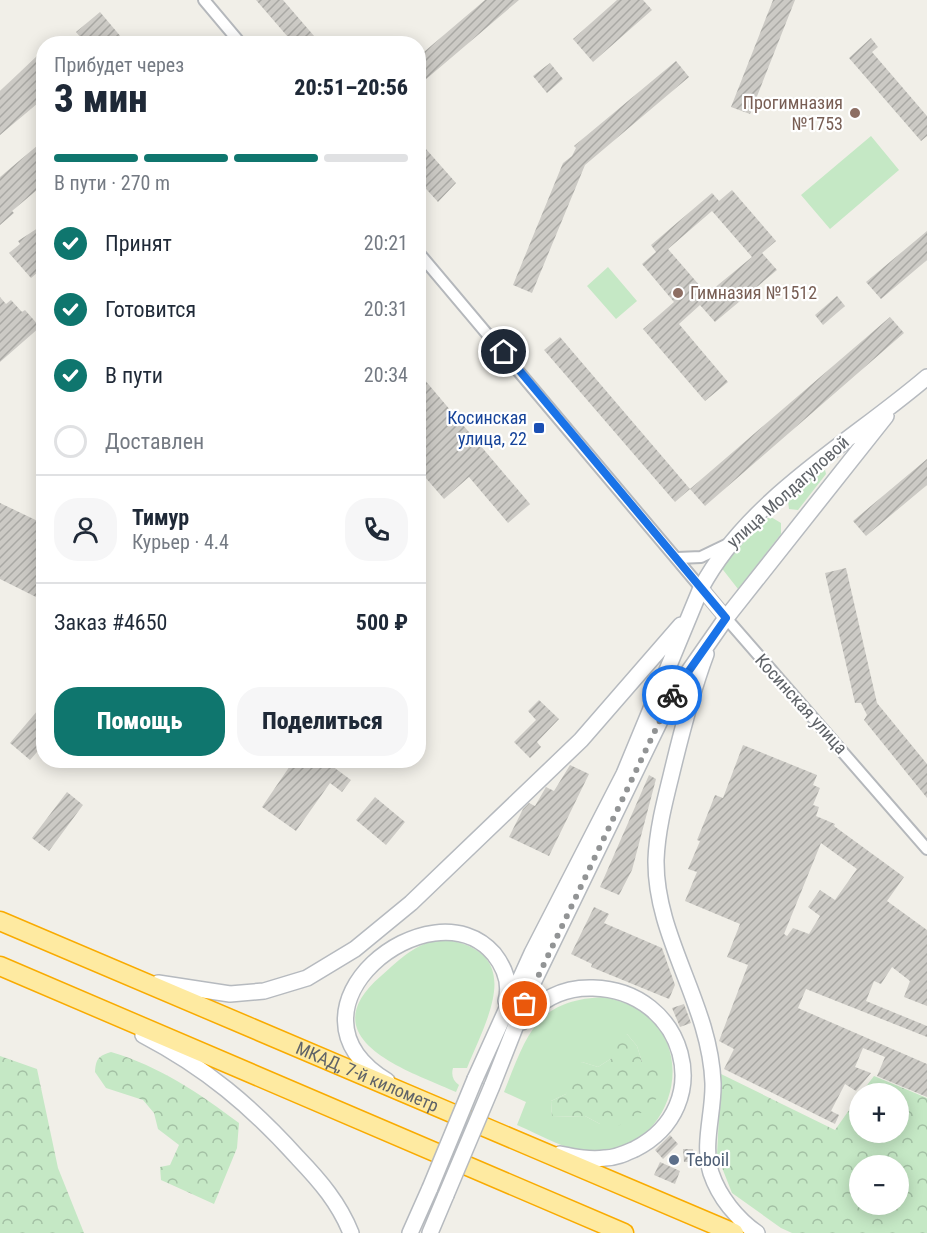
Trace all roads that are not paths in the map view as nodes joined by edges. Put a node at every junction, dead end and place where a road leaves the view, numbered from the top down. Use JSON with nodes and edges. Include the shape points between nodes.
{"nodes":[{"id":1,"x":204,"y":0,"type":"edge"},
{"id":2,"x":234,"y":36,"type":"edge"},
{"id":3,"x":426,"y":261,"type":"edge"},
{"id":4,"x":927,"y":377,"type":"edge"},
{"id":5,"x":897,"y":402,"type":"junction"},
{"id":6,"x":826,"y":455,"type":"junction"},
{"id":7,"x":841,"y":471,"type":"junction"},
{"id":8,"x":728,"y":544,"type":"junction"},
{"id":9,"x":677,"y":558,"type":"junction"},
{"id":10,"x":701,"y":588,"type":"junction"},
{"id":11,"x":691,"y":613,"type":"junction"},
{"id":12,"x":726,"y":618,"type":"junction"},
{"id":13,"x":713,"y":636,"type":"junction"},
{"id":14,"x":927,"y":849,"type":"edge"},
{"id":15,"x":0,"y":921,"type":"edge"},
{"id":16,"x":0,"y":966,"type":"edge"},
{"id":17,"x":110,"y":969,"type":"junction"},
{"id":18,"x":93,"y":1008,"type":"junction"},
{"id":19,"x":499,"y":1024,"type":"junction"},
{"id":20,"x":512,"y":1037,"type":"junction"},
{"id":21,"x":416,"y":1098,"type":"junction"},
{"id":22,"x":535,"y":1149,"type":"junction"},
{"id":23,"x":351,"y":1233,"type":"edge"},
{"id":24,"x":410,"y":1233,"type":"edge"},
{"id":25,"x":430,"y":1233,"type":"edge"},
{"id":26,"x":624,"y":1233,"type":"edge"},
{"id":27,"x":734,"y":1233,"type":"edge"},
{"id":28,"x":758,"y":1233,"type":"edge"}],
"edges":[{"from":1,"to":2,"type":"street"},
{"from":3,"to":9,"type":"street","name":"Косинская улица"},
{"from":4,"to":5,"type":"main road","name":"улица Молдагуловой"},
{"from":5,"to":6,"type":"main road","name":"улица Молдагуловой"},
{"from":5,"to":7,"type":"main road","name":"улица Молдагуловой"},
{"from":6,"to":7,"type":"street","via":[[838,458]]},
{"from":6,"to":8,"type":"main road","name":"улица Молдагуловой"},
{"from":7,"to":12,"type":"main road","name":"улица Молдагуловой"},
{"from":8,"to":9,"type":"street","via":[[701,557]]},
{"from":8,"to":10,"type":"main road","name":"улица Молдагуловой"},
{"from":9,"to":10,"type":"street","name":"Косинская улица"},
{"from":10,"to":11,"type":"main road","name":"улица Молдагуловой"},
{"from":10,"to":12,"type":"street","name":"Косинская улица"},
{"from":11,"to":17,"type":"main road","via":[[581,740],[411,903],[355,949],[307,978],[264,991],[230,994],[196,991]]},
{"from":11,"to":19,"type":"main road","name":"улица Молдагуловой","via":[[624,774]]},
{"from":12,"to":13,"type":"main road","name":"улица Молдагуловой"},
{"from":12,"to":14,"type":"street","name":"Косинская улица"},
{"from":13,"to":20,"type":"main road","name":"улица Молдагуловой","via":[[666,708],[531,987]]},
{"from":13,"to":28,"type":"main road","via":[[692,695],[660,822],[658,892],[663,916],[701,1012],[709,1049],[713,1083],[711,1172],[731,1208]]},
{"from":15,"to":17,"type":"highway","name":"МКАД, 7-й километр"},
{"from":16,"to":18,"type":"highway"},
{"from":17,"to":21,"type":"highway","name":"МКАД, 7-й километр"},
{"from":18,"to":23,"type":"main road","via":[[197,1065],[236,1095],[323,1185],[342,1210]]},
{"from":18,"to":26,"type":"highway"},
{"from":19,"to":21,"type":"main road","via":[[508,993],[507,977],[501,963],[474,938],[441,931],[422,933],[381,959],[351,990],[345,1007],[347,1040],[381,1077]]},
{"from":19,"to":24,"type":"main road","name":"улица Молдагуловой","bridge":true},
{"from":20,"to":22,"type":"main road","via":[[531,1011],[561,991],[606,988],[652,1007],[666,1022],[683,1063],[683,1084],[676,1106],[664,1126],[647,1142],[606,1159]]},
{"from":20,"to":25,"type":"main road","name":"улица Молдагуловой","bridge":true},
{"from":21,"to":22,"type":"highway","name":"МКАД, 7-й километр"},
{"from":22,"to":27,"type":"highway","name":"МКАД, 7-й километр"}]}
